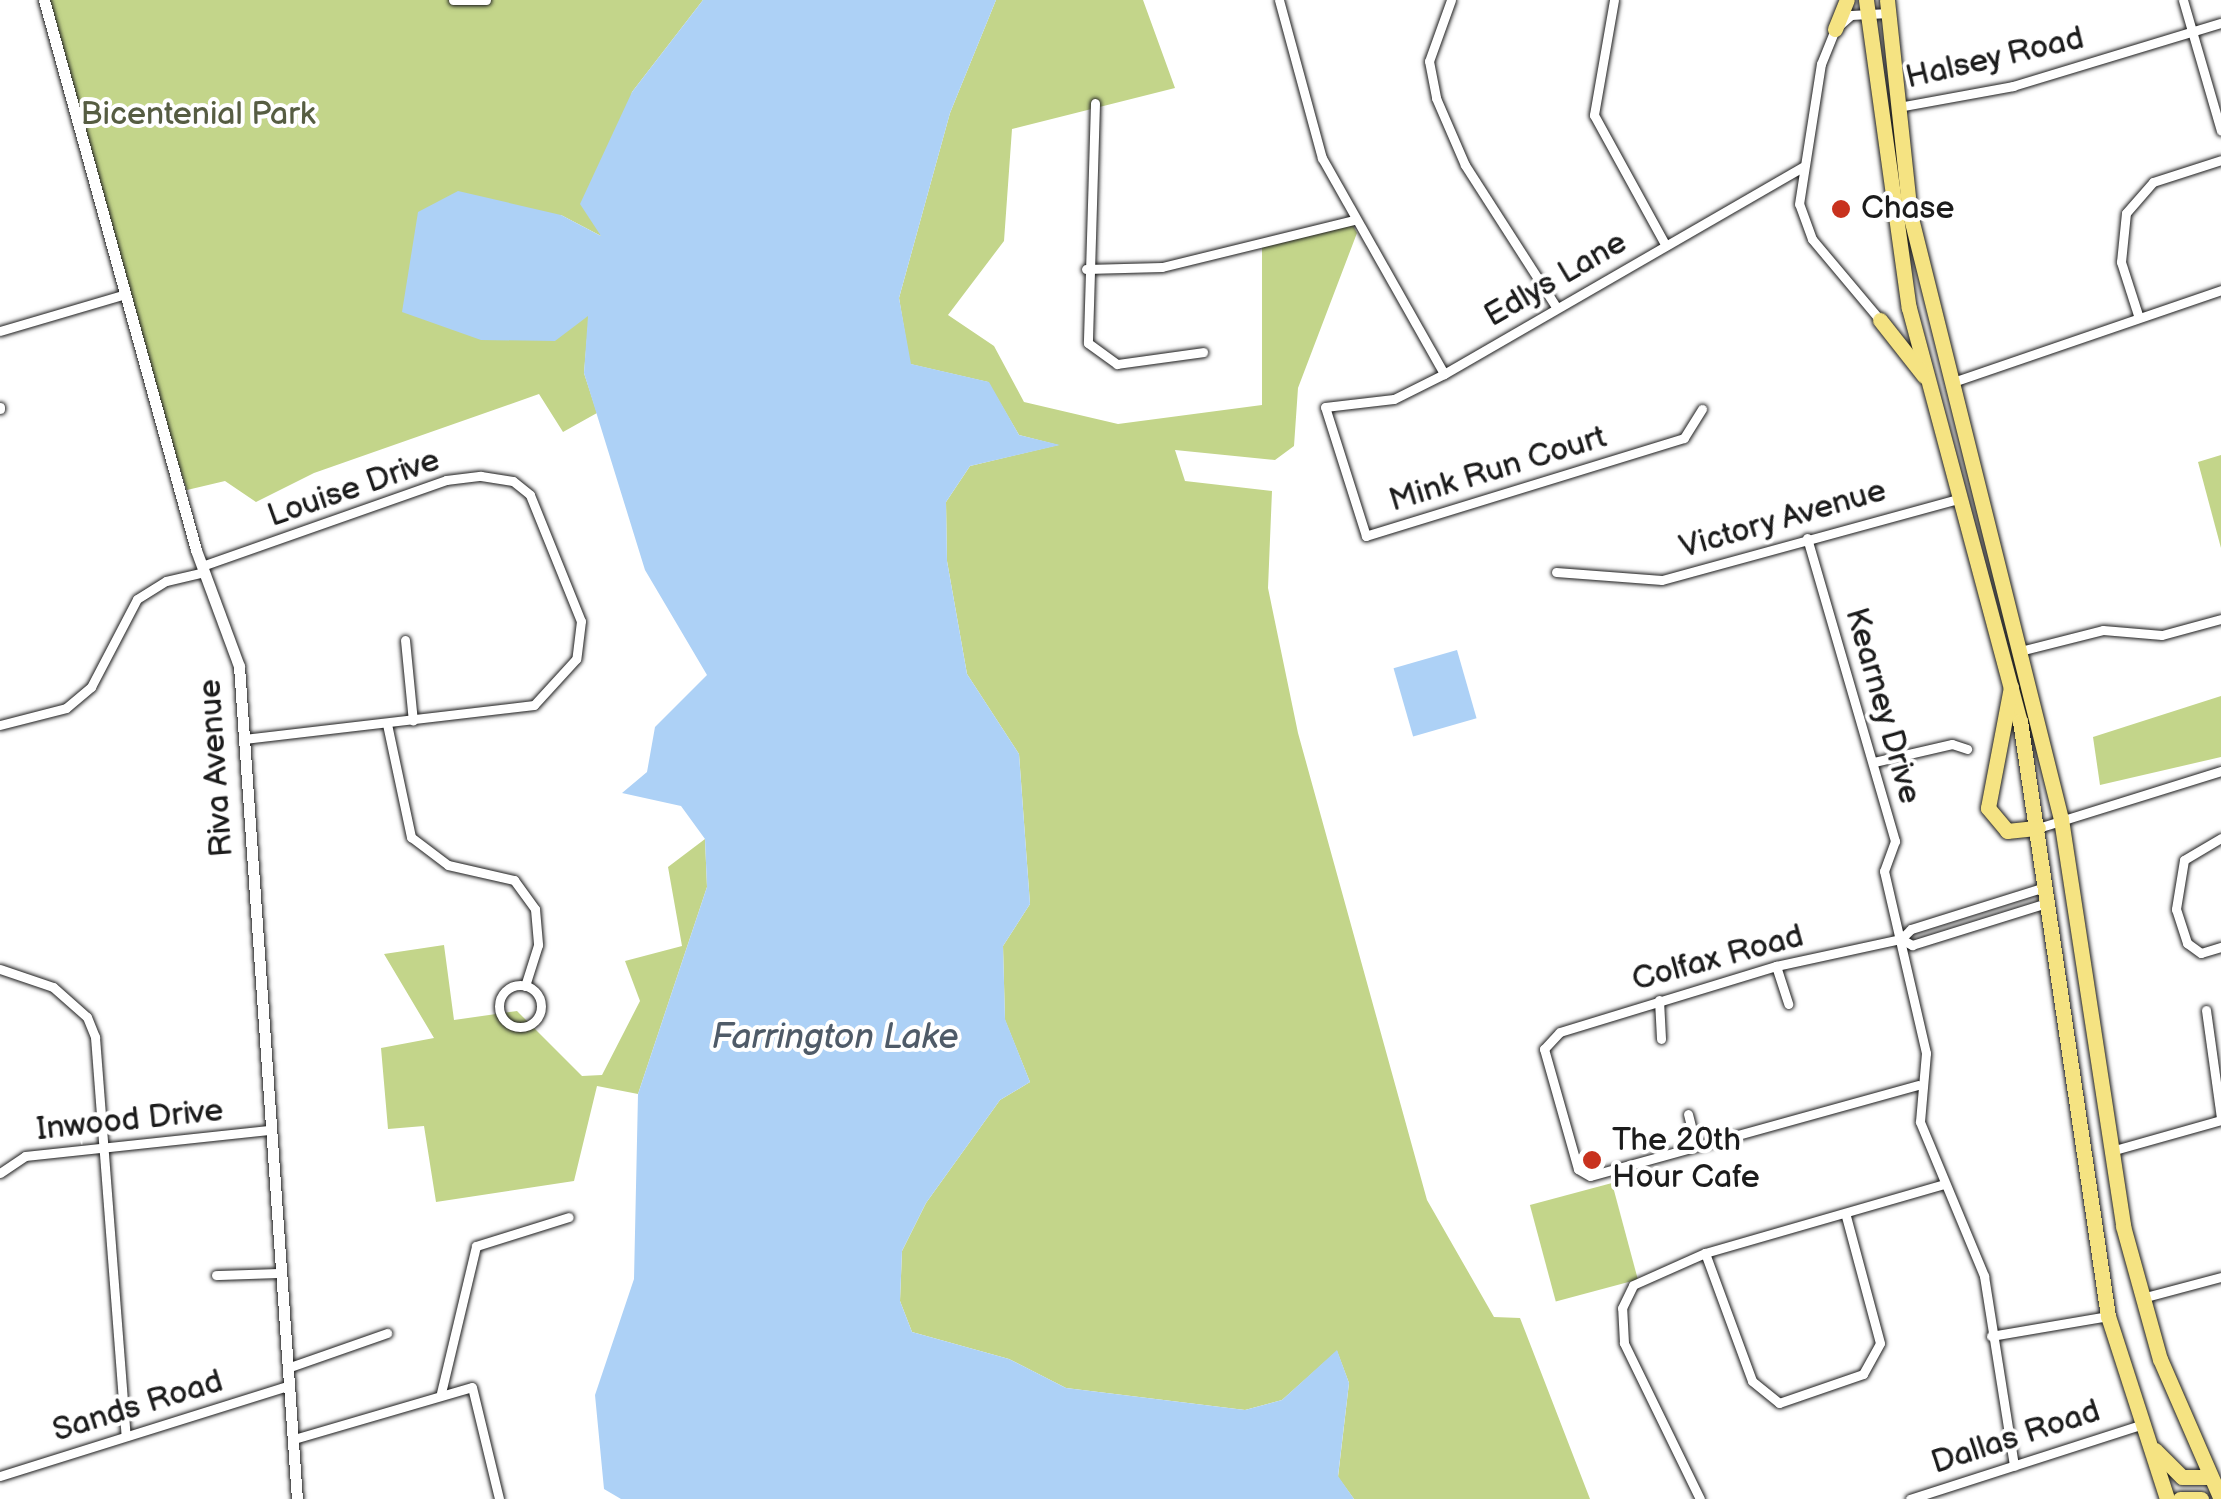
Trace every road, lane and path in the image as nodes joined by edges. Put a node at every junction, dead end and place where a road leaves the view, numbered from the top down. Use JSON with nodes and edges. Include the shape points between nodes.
{"nodes":[{"id":1,"x":44,"y":0,"type":"edge"},
{"id":2,"x":453,"y":0,"type":"edge"},
{"id":3,"x":486,"y":0,"type":"edge"},
{"id":4,"x":1280,"y":0,"type":"edge"},
{"id":5,"x":1450,"y":0,"type":"edge"},
{"id":6,"x":1614,"y":0,"type":"edge"},
{"id":7,"x":1847,"y":0,"type":"edge"},
{"id":8,"x":2183,"y":0,"type":"edge"},
{"id":9,"x":1866,"y":7,"type":"edge"},
{"id":10,"x":1888,"y":7,"type":"edge"},
{"id":11,"x":2221,"y":24,"type":"edge"},
{"id":12,"x":1834,"y":29,"type":"junction"},
{"id":13,"x":2191,"y":32,"type":"junction"},
{"id":14,"x":1094,"y":104,"type":"dead end"},
{"id":15,"x":1896,"y":108,"type":"junction"},
{"id":16,"x":2221,"y":132,"type":"edge"},
{"id":17,"x":2221,"y":160,"type":"edge"},
{"id":18,"x":1802,"y":167,"type":"junction"},
{"id":19,"x":1353,"y":220,"type":"junction"},
{"id":20,"x":1666,"y":246,"type":"junction"},
{"id":21,"x":1086,"y":270,"type":"junction"},
{"id":22,"x":2221,"y":290,"type":"edge"},
{"id":23,"x":126,"y":294,"type":"junction"},
{"id":24,"x":1556,"y":308,"type":"junction"},
{"id":25,"x":1909,"y":308,"type":"junction"},
{"id":26,"x":2138,"y":316,"type":"junction"},
{"id":27,"x":1880,"y":320,"type":"junction"},
{"id":28,"x":0,"y":331,"type":"edge"},
{"id":29,"x":1203,"y":352,"type":"dead end"},
{"id":30,"x":1444,"y":374,"type":"junction"},
{"id":31,"x":1926,"y":378,"type":"junction"},
{"id":32,"x":1948,"y":384,"type":"junction"},
{"id":33,"x":1326,"y":407,"type":"joint"},
{"id":34,"x":1702,"y":409,"type":"dead end"},
{"id":35,"x":1970,"y":495,"type":"junction"},
{"id":36,"x":1807,"y":538,"type":"junction"},
{"id":37,"x":203,"y":569,"type":"junction"},
{"id":38,"x":1556,"y":572,"type":"dead end"},
{"id":39,"x":2221,"y":619,"type":"edge"},
{"id":40,"x":405,"y":640,"type":"dead end"},
{"id":41,"x":2024,"y":650,"type":"junction"},
{"id":42,"x":2012,"y":683,"type":"junction"},
{"id":43,"x":414,"y":721,"type":"junction"},
{"id":44,"x":387,"y":724,"type":"junction"},
{"id":45,"x":0,"y":725,"type":"edge"},
{"id":46,"x":244,"y":740,"type":"junction"},
{"id":47,"x":1967,"y":749,"type":"dead end"},
{"id":48,"x":1874,"y":762,"type":"junction"},
{"id":49,"x":2221,"y":771,"type":"edge"},
{"id":50,"x":2061,"y":819,"type":"junction"},
{"id":51,"x":2038,"y":828,"type":"junction"},
{"id":52,"x":2221,"y":838,"type":"edge"},
{"id":53,"x":2046,"y":895,"type":"junction"},
{"id":54,"x":1901,"y":939,"type":"junction"},
{"id":55,"x":2221,"y":947,"type":"edge"},
{"id":56,"x":1776,"y":966,"type":"junction"},
{"id":57,"x":0,"y":970,"type":"edge"},
{"id":58,"x":525,"y":986,"type":"junction"},
{"id":59,"x":1659,"y":1000,"type":"junction"},
{"id":60,"x":1788,"y":1004,"type":"dead end"},
{"id":61,"x":2206,"y":1010,"type":"dead end"},
{"id":62,"x":1661,"y":1039,"type":"dead end"},
{"id":63,"x":1918,"y":1086,"type":"junction"},
{"id":64,"x":1688,"y":1114,"type":"dead end"},
{"id":65,"x":2221,"y":1119,"type":"edge"},
{"id":66,"x":269,"y":1130,"type":"junction"},
{"id":67,"x":1696,"y":1146,"type":"junction"},
{"id":68,"x":108,"y":1148,"type":"junction"},
{"id":69,"x":2111,"y":1151,"type":"junction"},
{"id":70,"x":0,"y":1173,"type":"edge"},
{"id":71,"x":1944,"y":1184,"type":"junction"},
{"id":72,"x":1846,"y":1216,"type":"junction"},
{"id":73,"x":568,"y":1217,"type":"dead end"},
{"id":74,"x":1705,"y":1253,"type":"junction"},
{"id":75,"x":281,"y":1273,"type":"junction"},
{"id":76,"x":216,"y":1275,"type":"dead end"},
{"id":77,"x":2221,"y":1277,"type":"edge"},
{"id":78,"x":2140,"y":1299,"type":"junction"},
{"id":79,"x":2108,"y":1316,"type":"junction"},
{"id":80,"x":387,"y":1333,"type":"dead end"},
{"id":81,"x":1991,"y":1336,"type":"junction"},
{"id":82,"x":290,"y":1367,"type":"junction"},
{"id":83,"x":290,"y":1385,"type":"junction"},
{"id":84,"x":440,"y":1396,"type":"junction"},
{"id":85,"x":2138,"y":1426,"type":"junction"},
{"id":86,"x":126,"y":1436,"type":"junction"},
{"id":87,"x":294,"y":1439,"type":"junction"},
{"id":88,"x":2014,"y":1466,"type":"junction"},
{"id":89,"x":2216,"y":1474,"type":"edge"},
{"id":90,"x":0,"y":1476,"type":"edge"},
{"id":91,"x":1943,"y":1494,"type":"edge"},
{"id":92,"x":298,"y":1499,"type":"edge"},
{"id":93,"x":499,"y":1499,"type":"edge"},
{"id":94,"x":1700,"y":1499,"type":"edge"},
{"id":95,"x":1910,"y":1499,"type":"edge"},
{"id":96,"x":2168,"y":1499,"type":"edge"},
{"id":97,"x":2180,"y":1499,"type":"edge"},
{"id":98,"x":2202,"y":1499,"type":"edge"},
{"id":99,"x":2221,"y":1499,"type":"edge"}],
"edges":[{"from":1,"to":23,"type":"street","name":"Riva Avenue"},
{"from":2,"to":3,"type":"street"},
{"from":4,"to":19,"type":"street","via":[[1322,158]]},
{"from":5,"to":24,"type":"street","via":[[1429,61],[1436,98],[1465,165]]},
{"from":6,"to":20,"type":"street","via":[[1594,115]]},
{"from":7,"to":12,"type":"highway"},
{"from":8,"to":13,"type":"street"},
{"from":9,"to":10,"type":"street"},
{"from":9,"to":12,"type":"street"},
{"from":9,"to":25,"type":"highway"},
{"from":10,"to":15,"type":"highway"},
{"from":11,"to":13,"type":"street","name":"Halsey Road"},
{"from":12,"to":18,"type":"street"},
{"from":13,"to":15,"type":"street","name":"Halsey Road","via":[[2014,86]]},
{"from":13,"to":16,"type":"street"},
{"from":14,"to":21,"type":"street"},
{"from":15,"to":32,"type":"highway"},
{"from":17,"to":26,"type":"street","via":[[2153,182],[2126,213],[2121,262]]},
{"from":18,"to":20,"type":"street","name":"Edlys Lane"},
{"from":18,"to":27,"type":"street","via":[[1806,227]]},
{"from":19,"to":21,"type":"street","via":[[1215,258]]},
{"from":19,"to":30,"type":"street"},
{"from":20,"to":24,"type":"street","name":"Edlys Lane"},
{"from":21,"to":29,"type":"street","via":[[1088,343],[1104,358],[1118,364]]},
{"from":22,"to":26,"type":"street"},
{"from":23,"to":28,"type":"street"},
{"from":23,"to":37,"type":"street","name":"Riva Avenue"},
{"from":24,"to":30,"type":"street","name":"Edlys Lane"},
{"from":25,"to":27,"type":"highway","via":[[1899,322]]},
{"from":25,"to":31,"type":"highway"},
{"from":26,"to":32,"type":"street"},
{"from":27,"to":31,"type":"highway"},
{"from":30,"to":33,"type":"street","name":"Edlys Lane","via":[[1394,398]]},
{"from":31,"to":35,"type":"highway"},
{"from":32,"to":35,"type":"highway"},
{"from":33,"to":34,"type":"street","name":"Mink Run Court","via":[[1366,536],[1684,438]]},
{"from":35,"to":36,"type":"street","name":"Victory Avenue"},
{"from":35,"to":41,"type":"highway"},
{"from":35,"to":42,"type":"highway"},
{"from":36,"to":38,"type":"street","name":"Victory Avenue","via":[[1662,580]]},
{"from":36,"to":48,"type":"street","name":"Kearney Drive"},
{"from":37,"to":43,"type":"street","name":"Louise Drive","via":[[446,480],[513,481],[530,494],[560,562],[580,621],[576,660],[534,705]]},
{"from":37,"to":45,"type":"street","name":"Louise Drive","via":[[137,599],[91,687],[66,708]]},
{"from":37,"to":46,"type":"street","name":"Riva Avenue","via":[[239,666]]},
{"from":39,"to":41,"type":"street","via":[[2162,634],[2103,630]]},
{"from":40,"to":43,"type":"street"},
{"from":41,"to":50,"type":"highway"},
{"from":42,"to":51,"type":"highway"},
{"from":42,"to":51,"type":"highway","via":[[1988,808],[2007,831]]},
{"from":43,"to":44,"type":"street","name":"Louise Drive"},
{"from":44,"to":46,"type":"street","name":"Louise Drive"},
{"from":44,"to":58,"type":"street","via":[[411,836],[448,865],[514,880],[536,908],[538,945]]},
{"from":46,"to":66,"type":"street","name":"Riva Avenue"},
{"from":47,"to":48,"type":"street","via":[[1952,744]]},
{"from":48,"to":54,"type":"street","name":"Kearney Drive","via":[[1895,841],[1884,871]]},
{"from":49,"to":50,"type":"street"},
{"from":50,"to":51,"type":"street"},
{"from":50,"to":69,"type":"highway"},
{"from":51,"to":53,"type":"highway"},
{"from":52,"to":55,"type":"street","via":[[2184,860],[2176,909],[2187,943],[2200,953]]},
{"from":53,"to":54,"type":"street","name":"Colfax Road","via":[[1911,929]]},
{"from":53,"to":54,"type":"street","name":"Colfax Road","via":[[1912,945]]},
{"from":53,"to":79,"type":"highway"},
{"from":54,"to":56,"type":"street","name":"Colfax Road"},
{"from":54,"to":63,"type":"street","name":"Kearney Drive","via":[[1926,1053]]},
{"from":56,"to":59,"type":"street","name":"Colfax Road"},
{"from":56,"to":60,"type":"street"},
{"from":57,"to":68,"type":"street","via":[[53,987],[87,1016],[104,1077]]},
{"from":58,"to":58,"type":"street","via":[[500,1000],[503,1019],[514,1026],[540,1012],[537,993]]},
{"from":59,"to":62,"type":"street"},
{"from":59,"to":67,"type":"street","name":"Colfax Road","via":[[1551,1037],[1544,1064],[1578,1169],[1590,1176]]},
{"from":61,"to":65,"type":"street"},
{"from":63,"to":67,"type":"street"},
{"from":63,"to":71,"type":"street","name":"Kearney Drive","via":[[1920,1122]]},
{"from":64,"to":67,"type":"street"},
{"from":65,"to":69,"type":"street"},
{"from":66,"to":68,"type":"street","name":"Inwood Drive"},
{"from":66,"to":75,"type":"street","name":"Riva Avenue"},
{"from":68,"to":70,"type":"street","name":"Inwood Drive","via":[[25,1156]]},
{"from":68,"to":86,"type":"street"},
{"from":69,"to":78,"type":"highway"},
{"from":71,"to":72,"type":"street"},
{"from":71,"to":81,"type":"street","name":"Kearney Drive","via":[[1973,1236]]},
{"from":72,"to":74,"type":"street"},
{"from":72,"to":74,"type":"street","via":[[1880,1343],[1863,1374],[1778,1402],[1752,1381]]},
{"from":73,"to":84,"type":"street","via":[[476,1246]]},
{"from":74,"to":94,"type":"street","via":[[1633,1285],[1622,1308],[1624,1343]]},
{"from":75,"to":76,"type":"street"},
{"from":75,"to":82,"type":"street","name":"Riva Avenue"},
{"from":77,"to":78,"type":"street"},
{"from":78,"to":89,"type":"highway"},
{"from":79,"to":81,"type":"street"},
{"from":79,"to":85,"type":"highway"},
{"from":80,"to":82,"type":"street"},
{"from":81,"to":88,"type":"street","name":"Kearney Drive"},
{"from":82,"to":83,"type":"street","name":"Riva Avenue"},
{"from":83,"to":86,"type":"street","name":"Sands Road"},
{"from":83,"to":87,"type":"street","name":"Riva Avenue"},
{"from":84,"to":87,"type":"street"},
{"from":84,"to":93,"type":"street","via":[[472,1387]]},
{"from":85,"to":88,"type":"street","name":"Dallas Road"},
{"from":85,"to":89,"type":"highway","via":[[2172,1471]]},
{"from":85,"to":96,"type":"highway"},
{"from":86,"to":90,"type":"street","name":"Sands Road"},
{"from":87,"to":92,"type":"street","name":"Riva Avenue"},
{"from":88,"to":91,"type":"street","name":"Dallas Road"},
{"from":89,"to":99,"type":"highway"},
{"from":91,"to":95,"type":"street","name":"Dallas Road"},
{"from":97,"to":98,"type":"highway"}]}
